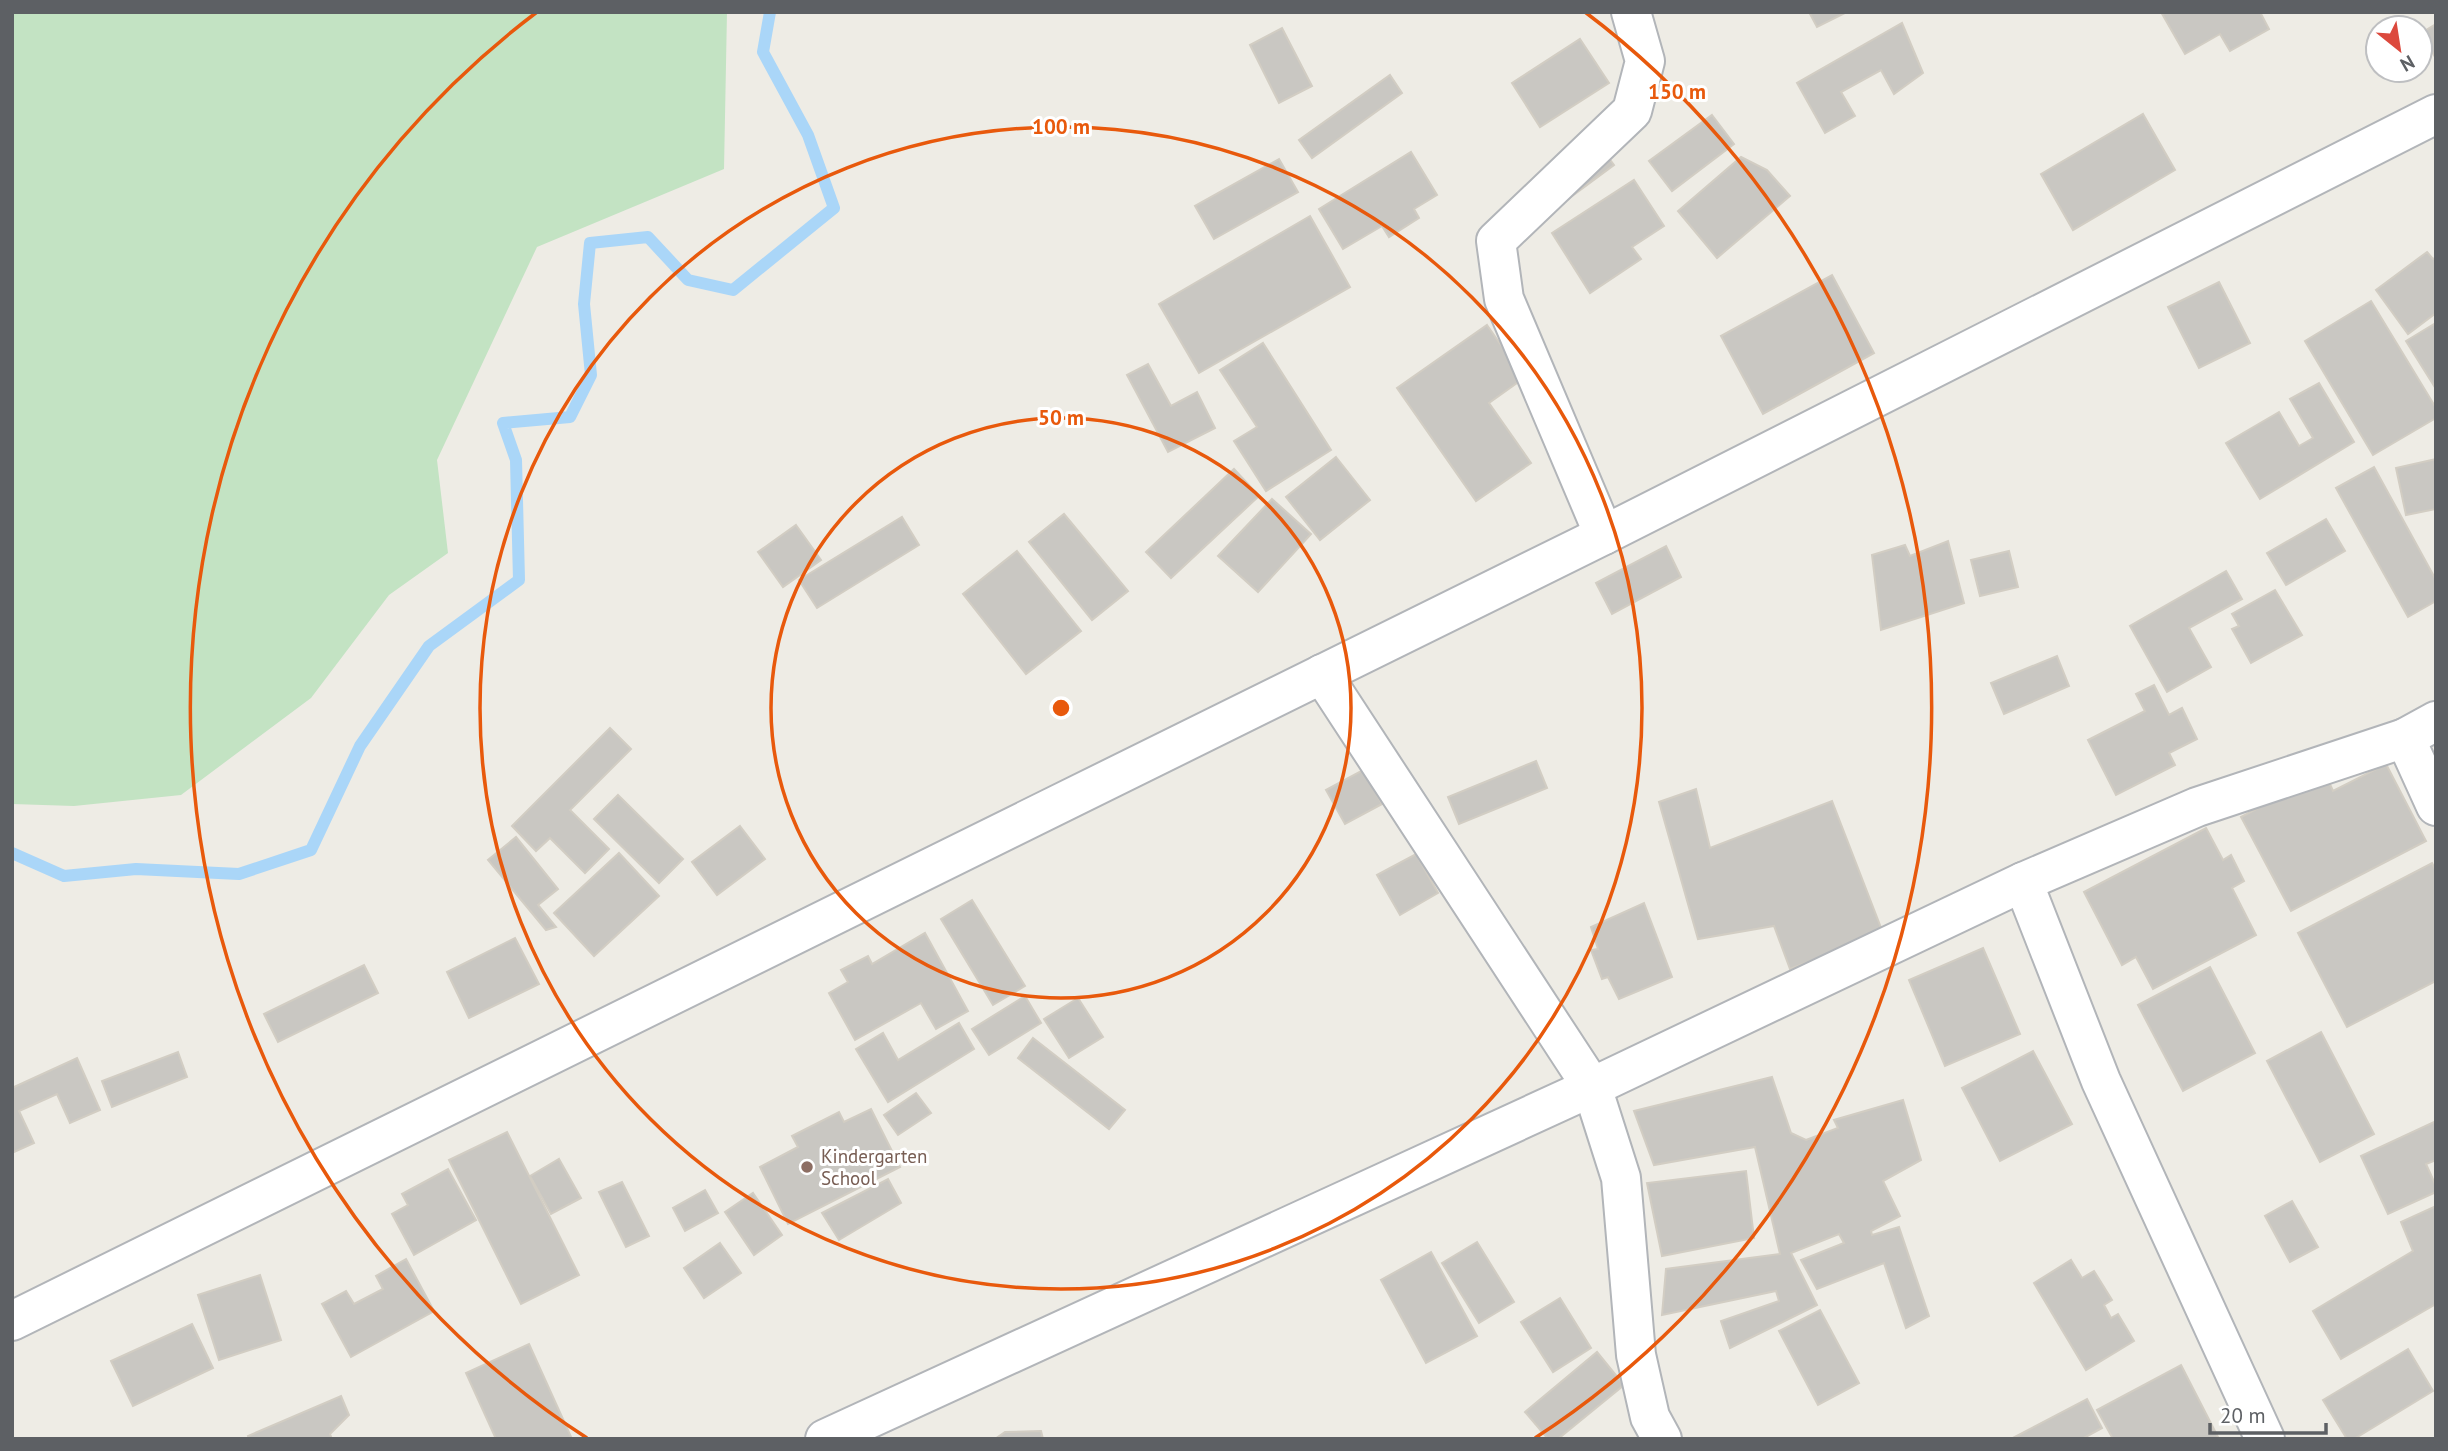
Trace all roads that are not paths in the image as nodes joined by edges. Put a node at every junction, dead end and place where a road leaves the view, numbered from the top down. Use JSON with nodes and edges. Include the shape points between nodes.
{"nodes":[{"id":1,"x":1632,"y":12,"type":"edge"},
{"id":2,"x":2436,"y":114,"type":"edge"},
{"id":3,"x":1604,"y":535,"type":"junction"},
{"id":4,"x":1322,"y":674,"type":"junction"},
{"id":5,"x":2421,"y":729,"type":"edge"},
{"id":6,"x":2436,"y":806,"type":"edge"},
{"id":7,"x":2022,"y":882,"type":"junction"},
{"id":8,"x":1592,"y":1087,"type":"junction"},
{"id":9,"x":12,"y":1321,"type":"edge"},
{"id":10,"x":825,"y":1439,"type":"edge"},
{"id":11,"x":1662,"y":1439,"type":"edge"},
{"id":12,"x":2265,"y":1439,"type":"edge"}],
"edges":[{"from":1,"to":3,"type":"street","via":[[1645,61],[1632,111],[1496,241],[1504,299]]},
{"from":2,"to":3,"type":"street"},
{"from":3,"to":4,"type":"street"},
{"from":4,"to":8,"type":"street"},
{"from":4,"to":9,"type":"street"},
{"from":5,"to":6,"type":"street"},
{"from":5,"to":7,"type":"street","via":[[2197,807]]},
{"from":7,"to":8,"type":"street"},
{"from":7,"to":12,"type":"street","via":[[2101,1081]]},
{"from":8,"to":10,"type":"street"},
{"from":8,"to":11,"type":"street","via":[[1621,1178],[1636,1355],[1650,1417]]}]}
